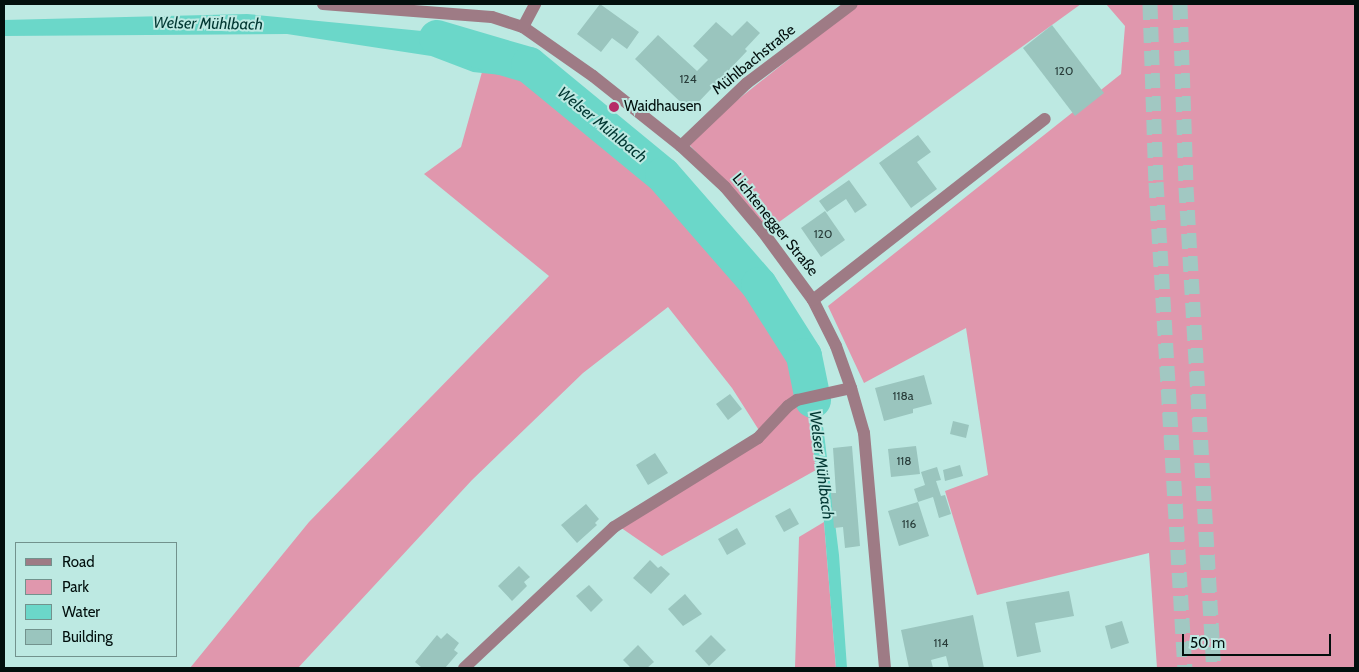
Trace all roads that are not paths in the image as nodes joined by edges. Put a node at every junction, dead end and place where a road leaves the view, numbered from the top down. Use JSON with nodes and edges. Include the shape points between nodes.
{"nodes":[{"id":1,"x":323,"y":4,"type":"edge"},
{"id":2,"x":356,"y":4,"type":"edge"},
{"id":3,"x":535,"y":4,"type":"edge"},
{"id":4,"x":852,"y":4,"type":"edge"},
{"id":5,"x":523,"y":27,"type":"junction"},
{"id":6,"x":1045,"y":119,"type":"dead end"},
{"id":7,"x":681,"y":146,"type":"junction"},
{"id":8,"x":813,"y":300,"type":"junction"},
{"id":9,"x":851,"y":388,"type":"junction"},
{"id":10,"x":464,"y":668,"type":"edge"},
{"id":11,"x":885,"y":668,"type":"edge"}],
"edges":[{"from":1,"to":2,"type":"street","name":"Lichtenegger Straße"},
{"from":2,"to":5,"type":"street","name":"Lichtenegger Straße","via":[[492,16]]},
{"from":3,"to":5,"type":"street"},
{"from":4,"to":7,"type":"street","name":"Mühlbachstraße","via":[[747,83]]},
{"from":5,"to":7,"type":"street","name":"Lichtenegger Straße","via":[[594,76]]},
{"from":6,"to":8,"type":"street"},
{"from":7,"to":8,"type":"street","name":"Lichtenegger Straße","via":[[726,187]]},
{"from":8,"to":9,"type":"street","name":"Lichtenegger Straße","via":[[836,346]]},
{"from":9,"to":10,"type":"street","via":[[797,400],[758,438],[614,527]]},
{"from":9,"to":11,"type":"street","name":"Lichtenegger Straße","via":[[864,434]]}]}
